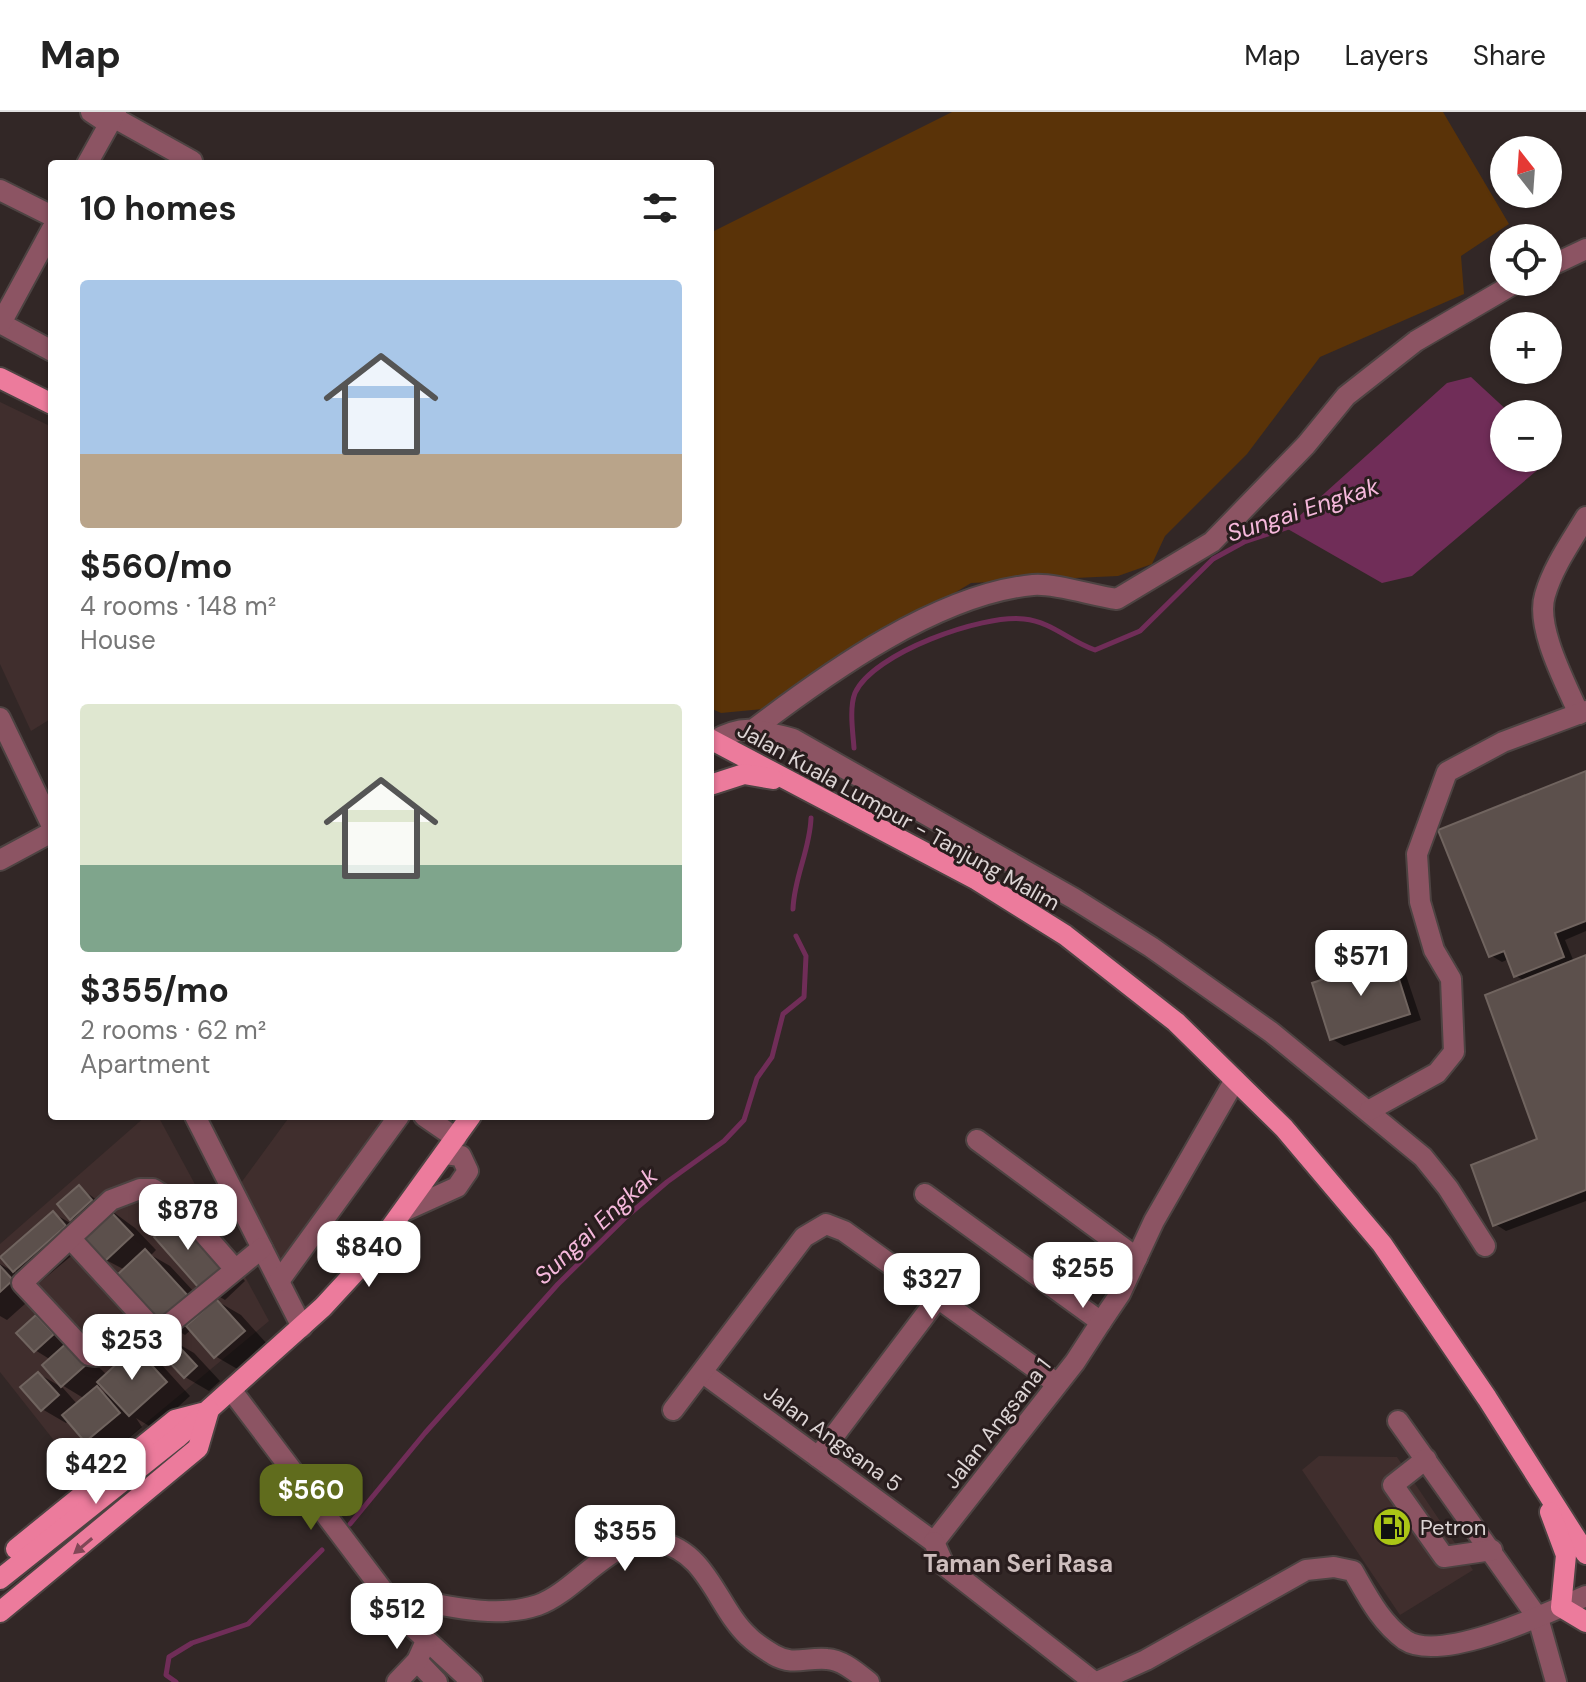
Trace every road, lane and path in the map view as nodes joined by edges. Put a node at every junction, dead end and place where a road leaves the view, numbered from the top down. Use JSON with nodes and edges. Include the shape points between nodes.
{"nodes":[{"id":1,"x":91,"y":112,"type":"edge"},
{"id":2,"x":113,"y":118,"type":"edge"},
{"id":3,"x":89,"y":160,"type":"edge"},
{"id":4,"x":190,"y":160,"type":"edge"},
{"id":5,"x":0,"y":190,"type":"edge"},
{"id":6,"x":48,"y":214,"type":"edge"},
{"id":7,"x":48,"y":236,"type":"edge"},
{"id":8,"x":1586,"y":249,"type":"edge"},
{"id":9,"x":1562,"y":260,"type":"edge"},
{"id":10,"x":1494,"y":296,"type":"edge"},
{"id":11,"x":0,"y":323,"type":"edge"},
{"id":12,"x":48,"y":349,"type":"edge"},
{"id":13,"x":0,"y":378,"type":"edge"},
{"id":14,"x":48,"y":402,"type":"edge"},
{"id":15,"x":1586,"y":517,"type":"edge"},
{"id":16,"x":1582,"y":712,"type":"edge"},
{"id":17,"x":0,"y":718,"type":"edge"},
{"id":18,"x":754,"y":729,"type":"junction"},
{"id":19,"x":714,"y":740,"type":"edge"},
{"id":20,"x":714,"y":744,"type":"edge"},
{"id":21,"x":714,"y":784,"type":"edge"},
{"id":22,"x":796,"y":785,"type":"junction"},
{"id":23,"x":48,"y":816,"type":"edge"},
{"id":24,"x":48,"y":822,"type":"edge"},
{"id":25,"x":0,"y":860,"type":"edge"},
{"id":26,"x":1235,"y":1080,"type":"junction"},
{"id":27,"x":1370,"y":1110,"type":"junction"},
{"id":28,"x":197,"y":1120,"type":"edge"},
{"id":29,"x":396,"y":1120,"type":"edge"},
{"id":30,"x":427,"y":1120,"type":"edge"},
{"id":31,"x":468,"y":1120,"type":"edge"},
{"id":32,"x":977,"y":1140,"type":"dead end"},
{"id":33,"x":450,"y":1146,"type":"junction"},
{"id":34,"x":925,"y":1194,"type":"dead end"},
{"id":35,"x":404,"y":1211,"type":"junction"},
{"id":36,"x":70,"y":1238,"type":"junction"},
{"id":37,"x":1485,"y":1246,"type":"dead end"},
{"id":38,"x":262,"y":1248,"type":"junction"},
{"id":39,"x":1137,"y":1258,"type":"junction"},
{"id":40,"x":234,"y":1268,"type":"junction"},
{"id":41,"x":279,"y":1281,"type":"junction"},
{"id":42,"x":938,"y":1298,"type":"junction"},
{"id":43,"x":1101,"y":1322,"type":"junction"},
{"id":44,"x":302,"y":1327,"type":"junction"},
{"id":45,"x":158,"y":1334,"type":"junction"},
{"id":46,"x":703,"y":1373,"type":"junction"},
{"id":47,"x":1056,"y":1383,"type":"junction"},
{"id":48,"x":232,"y":1391,"type":"junction"},
{"id":49,"x":209,"y":1410,"type":"junction"},
{"id":50,"x":673,"y":1410,"type":"dead end"},
{"id":51,"x":1398,"y":1421,"type":"dead end"},
{"id":52,"x":818,"y":1457,"type":"junction"},
{"id":53,"x":1426,"y":1459,"type":"junction"},
{"id":54,"x":1538,"y":1478,"type":"junction"},
{"id":55,"x":934,"y":1542,"type":"junction"},
{"id":56,"x":1492,"y":1550,"type":"junction"},
{"id":57,"x":1586,"y":1554,"type":"edge"},
{"id":58,"x":0,"y":1562,"type":"edge"},
{"id":59,"x":0,"y":1579,"type":"edge"},
{"id":60,"x":387,"y":1595,"type":"junction"},
{"id":61,"x":1586,"y":1596,"type":"edge"},
{"id":62,"x":1561,"y":1607,"type":"junction"},
{"id":63,"x":0,"y":1612,"type":"edge"},
{"id":64,"x":1538,"y":1618,"type":"junction"},
{"id":65,"x":1586,"y":1622,"type":"edge"},
{"id":66,"x":426,"y":1641,"type":"junction"},
{"id":67,"x":417,"y":1661,"type":"junction"},
{"id":68,"x":397,"y":1682,"type":"edge"},
{"id":69,"x":437,"y":1682,"type":"edge"},
{"id":70,"x":472,"y":1682,"type":"edge"},
{"id":71,"x":869,"y":1682,"type":"edge"},
{"id":72,"x":1096,"y":1682,"type":"edge"},
{"id":73,"x":1556,"y":1682,"type":"edge"}],
"edges":[{"from":1,"to":2,"type":"street"},
{"from":2,"to":3,"type":"street"},
{"from":2,"to":4,"type":"street"},
{"from":5,"to":6,"type":"street"},
{"from":7,"to":11,"type":"street"},
{"from":8,"to":9,"type":"street"},
{"from":10,"to":18,"type":"street","via":[[1404,350],[1346,396],[1212,542],[1117,599],[1036,585],[953,608],[844,664]]},
{"from":11,"to":12,"type":"street"},
{"from":13,"to":14,"type":"main road"},
{"from":15,"to":16,"type":"street","via":[[1543,598],[1555,661]]},
{"from":16,"to":27,"type":"street","via":[[1503,742],[1447,772],[1417,854],[1420,902],[1434,950],[1451,979],[1454,1052],[1437,1073]]},
{"from":17,"to":23,"type":"street"},
{"from":18,"to":19,"type":"street","via":[[735,729]]},
{"from":18,"to":27,"type":"street","via":[[793,739],[849,768],[1073,898],[1271,1032]]},
{"from":20,"to":22,"type":"main road","name":"Jalan Kuala Lumpur - Tanjung Malim"},
{"from":21,"to":22,"type":"main road","via":[[744,774]]},
{"from":22,"to":26,"type":"main road","name":"Jalan Kuala Lumpur - Tanjung Malim","via":[[977,880],[1065,935],[1176,1022]]},
{"from":24,"to":25,"type":"street"},
{"from":26,"to":39,"type":"street","name":"Jalan Angsana 1"},
{"from":26,"to":54,"type":"main road","name":"Jalan Kuala Lumpur - Tanjung Malim","via":[[1284,1128],[1382,1244]]},
{"from":27,"to":37,"type":"street","via":[[1436,1171]]},
{"from":28,"to":38,"type":"street"},
{"from":29,"to":41,"type":"street"},
{"from":30,"to":33,"type":"street"},
{"from":31,"to":33,"type":"main road"},
{"from":32,"to":39,"type":"street"},
{"from":33,"to":35,"type":"main road"},
{"from":33,"to":35,"type":"street","via":[[468,1171],[457,1187]]},
{"from":34,"to":43,"type":"street"},
{"from":35,"to":44,"type":"main road","via":[[370,1256]]},
{"from":36,"to":40,"type":"street","via":[[111,1200],[153,1189],[178,1204]]},
{"from":36,"to":45,"type":"street"},
{"from":36,"to":45,"type":"street","via":[[23,1280],[25,1289],[92,1357],[120,1338],[147,1340]]},
{"from":38,"to":40,"type":"street"},
{"from":38,"to":41,"type":"street"},
{"from":39,"to":43,"type":"street","name":"Jalan Angsana 1"},
{"from":40,"to":45,"type":"street"},
{"from":41,"to":44,"type":"street"},
{"from":42,"to":46,"type":"street","via":[[844,1231],[826,1224],[804,1237]]},
{"from":42,"to":47,"type":"street"},
{"from":42,"to":52,"type":"street"},
{"from":43,"to":47,"type":"street","name":"Jalan Angsana 1"},
{"from":44,"to":48,"type":"main road"},
{"from":46,"to":50,"type":"street"},
{"from":46,"to":52,"type":"street","name":"Jalan Angsana 5"},
{"from":47,"to":55,"type":"street","name":"Jalan Angsana 1"},
{"from":48,"to":49,"type":"main road"},
{"from":48,"to":60,"type":"street"},
{"from":49,"to":58,"type":"main road","via":[[175,1420]]},
{"from":49,"to":59,"type":"main road"},
{"from":49,"to":63,"type":"main road","one_way":true,"via":[[198,1448]]},
{"from":51,"to":53,"type":"street"},
{"from":52,"to":55,"type":"street","name":"Jalan Angsana 5"},
{"from":53,"to":56,"type":"street"},
{"from":53,"to":56,"type":"street","via":[[1393,1485],[1444,1557]]},
{"from":54,"to":57,"type":"main road","name":"Jalan Kuala Lumpur - Tanjung Malim"},
{"from":54,"to":62,"type":"main road","via":[[1566,1555]]},
{"from":55,"to":72,"type":"street","name":"Jalan Angsana 5","via":[[944,1565]]},
{"from":56,"to":64,"type":"street"},
{"from":60,"to":66,"type":"street"},
{"from":60,"to":71,"type":"street","via":[[499,1612],[536,1606],[557,1597],[628,1545],[659,1542],[695,1560],[748,1637],[793,1663],[828,1658]]},
{"from":61,"to":62,"type":"street"},
{"from":62,"to":64,"type":"street"},
{"from":62,"to":65,"type":"main road"},
{"from":64,"to":72,"type":"street","via":[[1455,1646],[1407,1642],[1377,1613],[1353,1571],[1306,1570],[1146,1660]]},
{"from":64,"to":73,"type":"street"},
{"from":66,"to":67,"type":"street"},
{"from":66,"to":70,"type":"street"},
{"from":67,"to":68,"type":"street"},
{"from":67,"to":69,"type":"street"}]}
